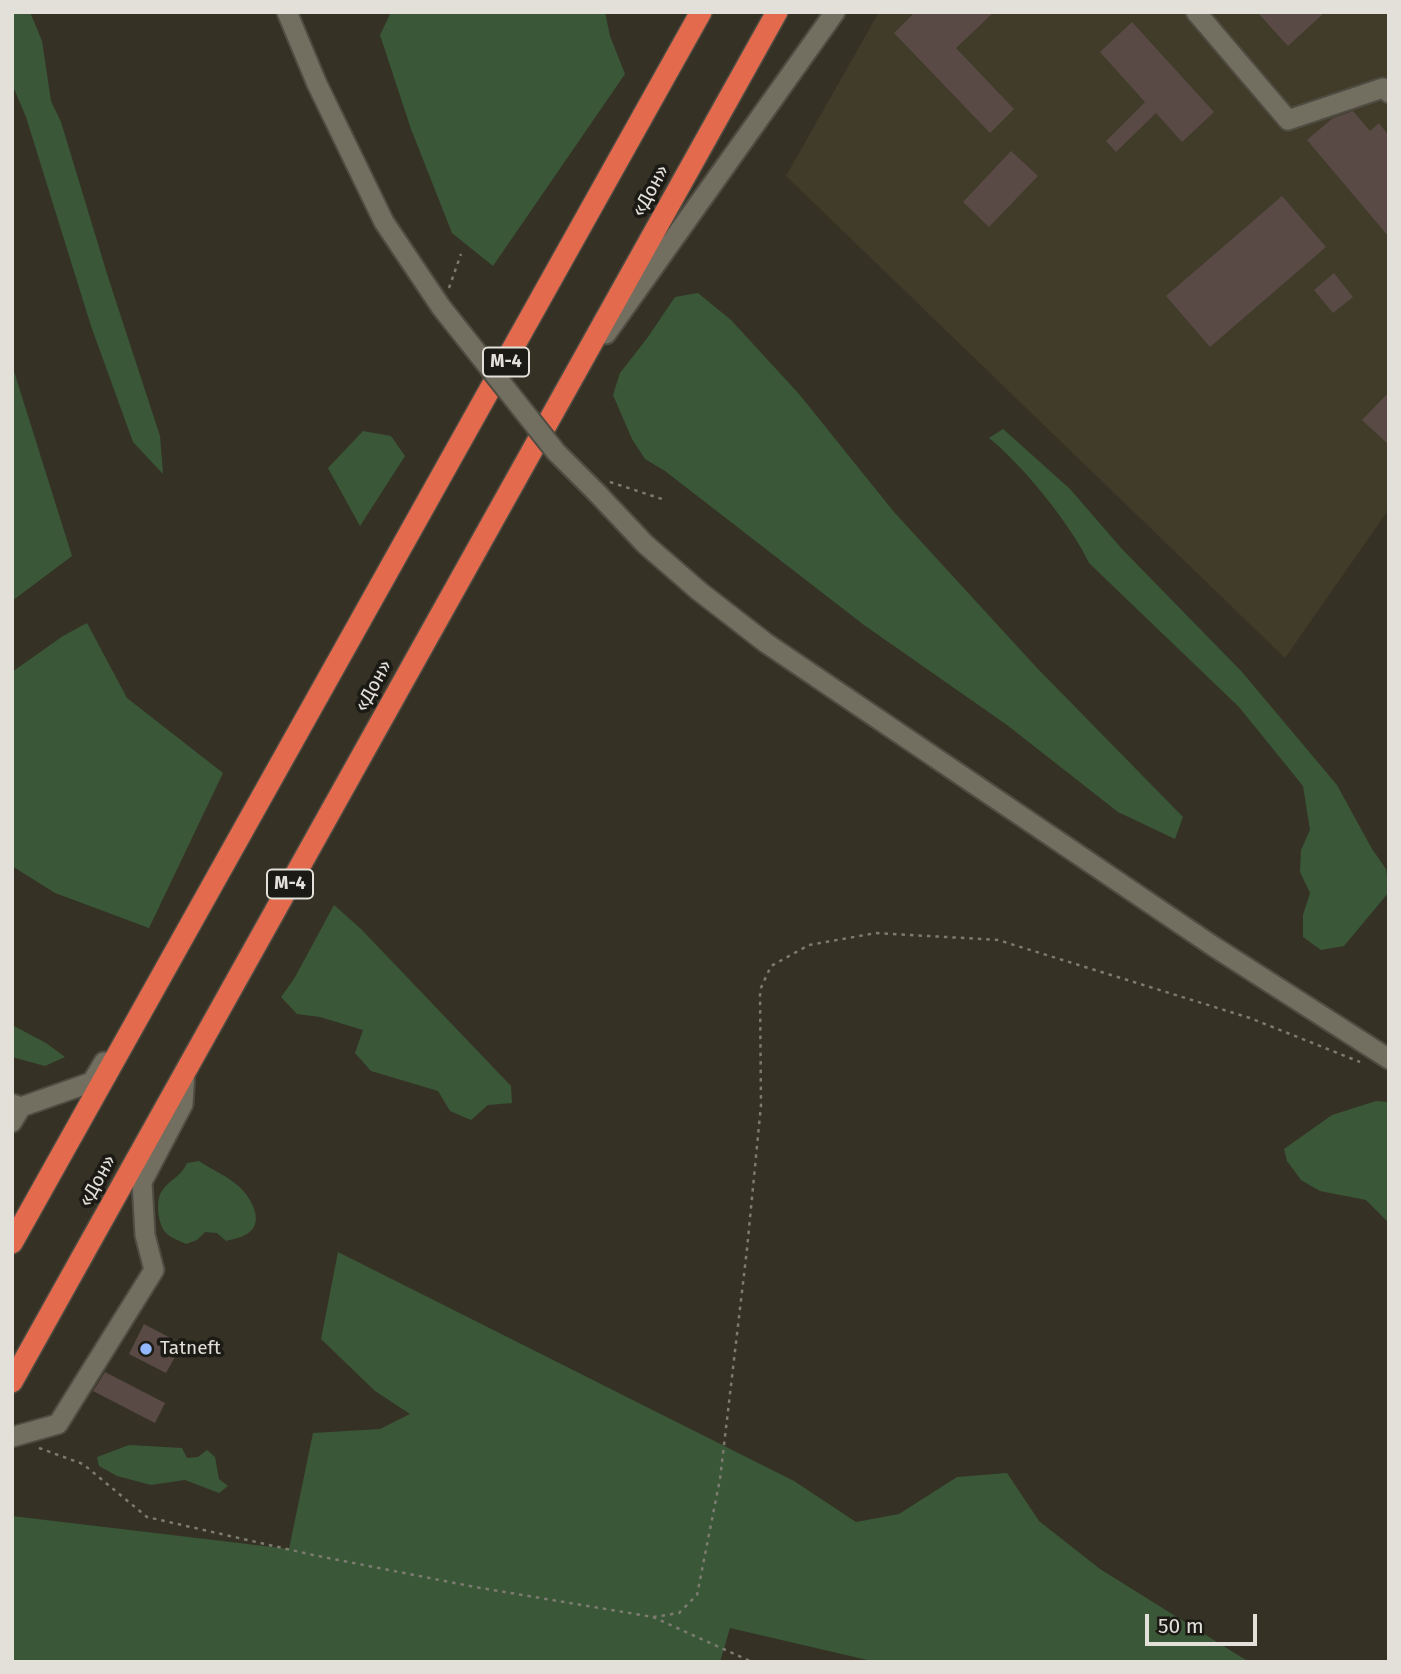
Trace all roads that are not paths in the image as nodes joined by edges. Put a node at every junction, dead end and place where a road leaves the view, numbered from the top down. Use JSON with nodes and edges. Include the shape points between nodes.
{"nodes":[{"id":1,"x":287,"y":12,"type":"edge"},
{"id":2,"x":701,"y":12,"type":"edge"},
{"id":3,"x":777,"y":12,"type":"edge"},
{"id":4,"x":835,"y":12,"type":"edge"},
{"id":5,"x":1196,"y":12,"type":"edge"},
{"id":6,"x":1389,"y":93,"type":"edge"},
{"id":7,"x":563,"y":395,"type":"junction"},
{"id":8,"x":170,"y":963,"type":"junction"},
{"id":9,"x":1389,"y":1059,"type":"edge"},
{"id":10,"x":185,"y":1071,"type":"junction"},
{"id":11,"x":15,"y":1111,"type":"edge"},
{"id":12,"x":12,"y":1243,"type":"edge"},
{"id":13,"x":12,"y":1382,"type":"edge"},
{"id":14,"x":17,"y":1436,"type":"edge"}],
"edges":[{"from":1,"to":9,"type":"street","bridge":true,"via":[[384,222],[442,307],[556,452],[645,544],[765,643],[1191,932]]},
{"from":2,"to":8,"type":"highway","number":"М-4"},
{"from":3,"to":7,"type":"highway","name":"«Дон»","number":"М-4"},
{"from":4,"to":7,"type":"street"},
{"from":5,"to":6,"type":"street","via":[[1288,120],[1383,88]]},
{"from":7,"to":10,"type":"highway","name":"«Дон»","number":"М-4"},
{"from":8,"to":11,"type":"street","via":[[151,979],[92,1082]]},
{"from":8,"to":12,"type":"highway","number":"М-4"},
{"from":10,"to":13,"type":"highway","name":"«Дон»","number":"М-4"},
{"from":10,"to":14,"type":"street","via":[[183,1104],[142,1182],[145,1235],[154,1270],[58,1424]]}]}
